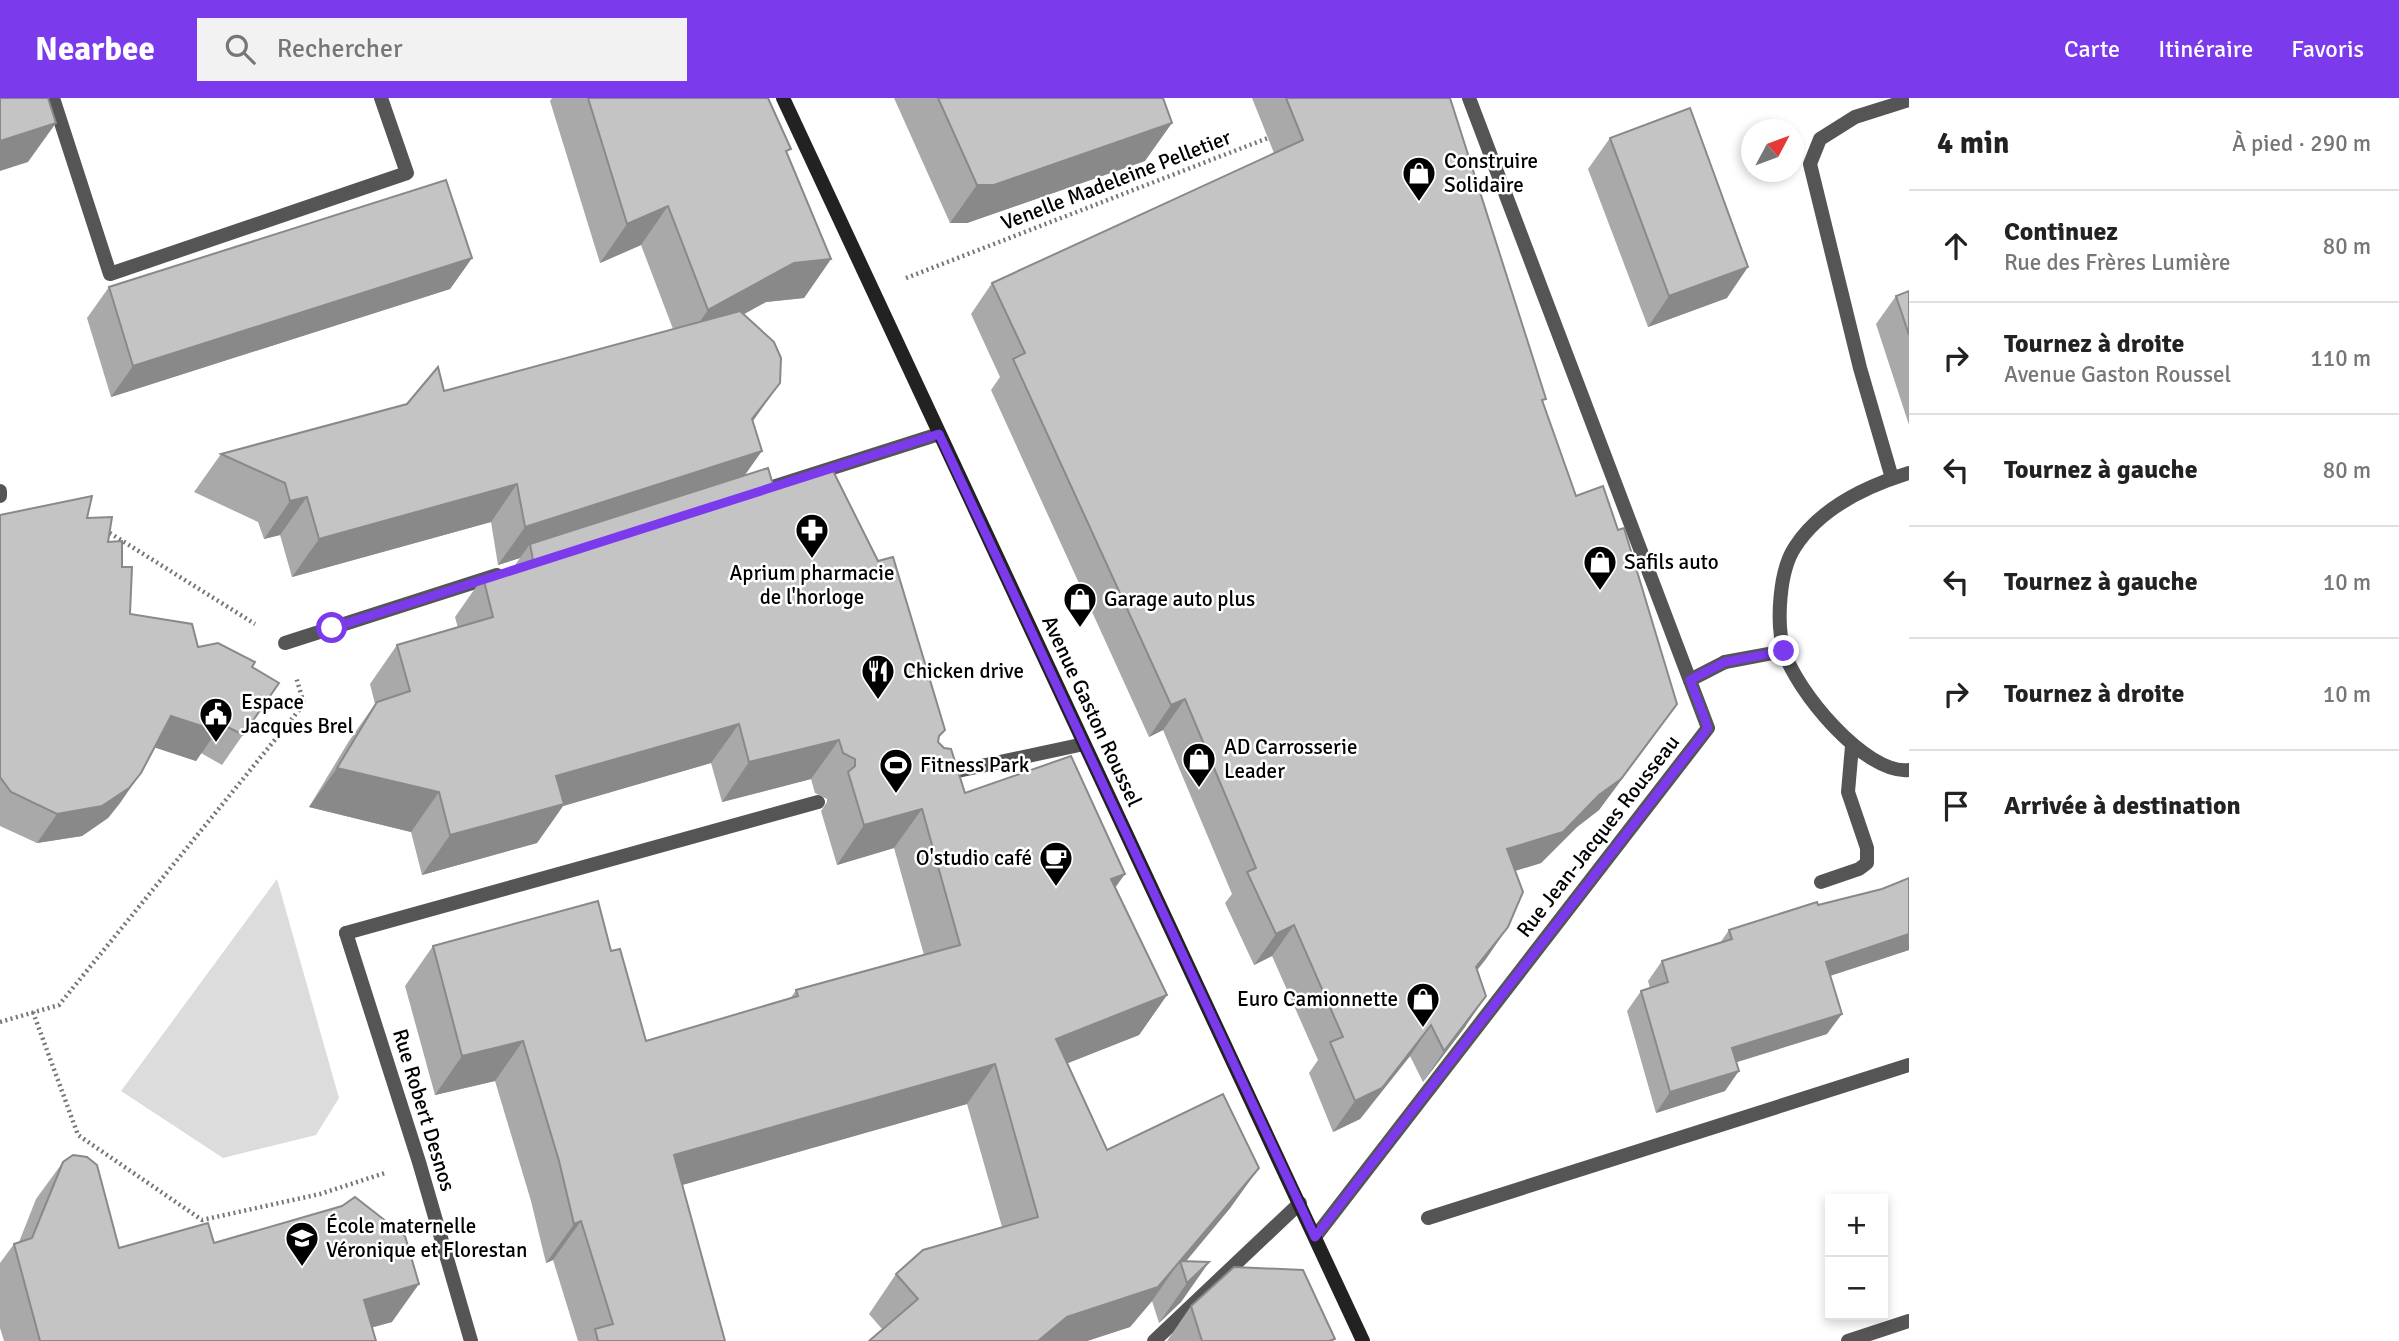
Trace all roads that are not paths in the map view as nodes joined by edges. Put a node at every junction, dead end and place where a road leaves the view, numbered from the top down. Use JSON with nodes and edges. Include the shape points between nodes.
{"nodes":[{"id":1,"x":53,"y":98,"type":"edge"},
{"id":2,"x":381,"y":98,"type":"edge"},
{"id":3,"x":783,"y":98,"type":"edge"},
{"id":4,"x":1469,"y":98,"type":"edge"},
{"id":5,"x":1909,"y":100,"type":"edge"},
{"id":6,"x":939,"y":434,"type":"junction"},
{"id":7,"x":1909,"y":473,"type":"edge"},
{"id":8,"x":1892,"y":478,"type":"junction"},
{"id":9,"x":741,"y":497,"type":"edge"},
{"id":10,"x":517,"y":569,"type":"edge"},
{"id":11,"x":285,"y":643,"type":"road end"},
{"id":12,"x":1784,"y":651,"type":"junction"},
{"id":13,"x":1690,"y":680,"type":"junction"},
{"id":14,"x":1084,"y":744,"type":"junction"},
{"id":15,"x":1852,"y":747,"type":"junction"},
{"id":16,"x":1909,"y":770,"type":"edge"},
{"id":17,"x":920,"y":779,"type":"edge"},
{"id":18,"x":818,"y":802,"type":"dead end"},
{"id":19,"x":1821,"y":882,"type":"dead end"},
{"id":20,"x":1909,"y":1065,"type":"edge"},
{"id":21,"x":1300,"y":1203,"type":"junction"},
{"id":22,"x":1428,"y":1218,"type":"dead end"},
{"id":23,"x":1315,"y":1237,"type":"junction"},
{"id":24,"x":1909,"y":1321,"type":"edge"},
{"id":25,"x":471,"y":1341,"type":"edge"},
{"id":26,"x":1153,"y":1341,"type":"edge"},
{"id":27,"x":1363,"y":1341,"type":"edge"},
{"id":28,"x":1849,"y":1341,"type":"edge"}],
"edges":[{"from":1,"to":2,"type":"street","via":[[110,274],[407,173]]},
{"from":3,"to":6,"type":"main road","name":"Avenue Gaston Roussel"},
{"from":4,"to":13,"type":"street","name":"Rue Jean-Jacques Rousseau"},
{"from":5,"to":8,"type":"street","via":[[1856,117],[1820,139],[1810,164]]},
{"from":6,"to":9,"type":"street"},
{"from":6,"to":14,"type":"main road","name":"Avenue Gaston Roussel"},
{"from":7,"to":8,"type":"street"},
{"from":8,"to":12,"type":"street","via":[[1826,511],[1794,548],[1779,596]]},
{"from":10,"to":11,"type":"street"},
{"from":12,"to":13,"type":"street","via":[[1725,662]]},
{"from":12,"to":15,"type":"street","via":[[1813,704]]},
{"from":13,"to":23,"type":"street","name":"Rue Jean-Jacques Rousseau","via":[[1708,728]]},
{"from":14,"to":17,"type":"street"},
{"from":14,"to":21,"type":"main road","name":"Avenue Gaston Roussel"},
{"from":15,"to":16,"type":"street","via":[[1900,771]]},
{"from":15,"to":19,"type":"street","via":[[1848,792],[1867,848],[1867,863]]},
{"from":18,"to":25,"type":"street","name":"Rue Robert Desnos","via":[[346,933]]},
{"from":20,"to":22,"type":"street"},
{"from":21,"to":23,"type":"main road","name":"Avenue Gaston Roussel"},
{"from":21,"to":26,"type":"street"},
{"from":23,"to":27,"type":"main road","name":"Avenue Gaston Roussel"},
{"from":24,"to":28,"type":"street"}]}
